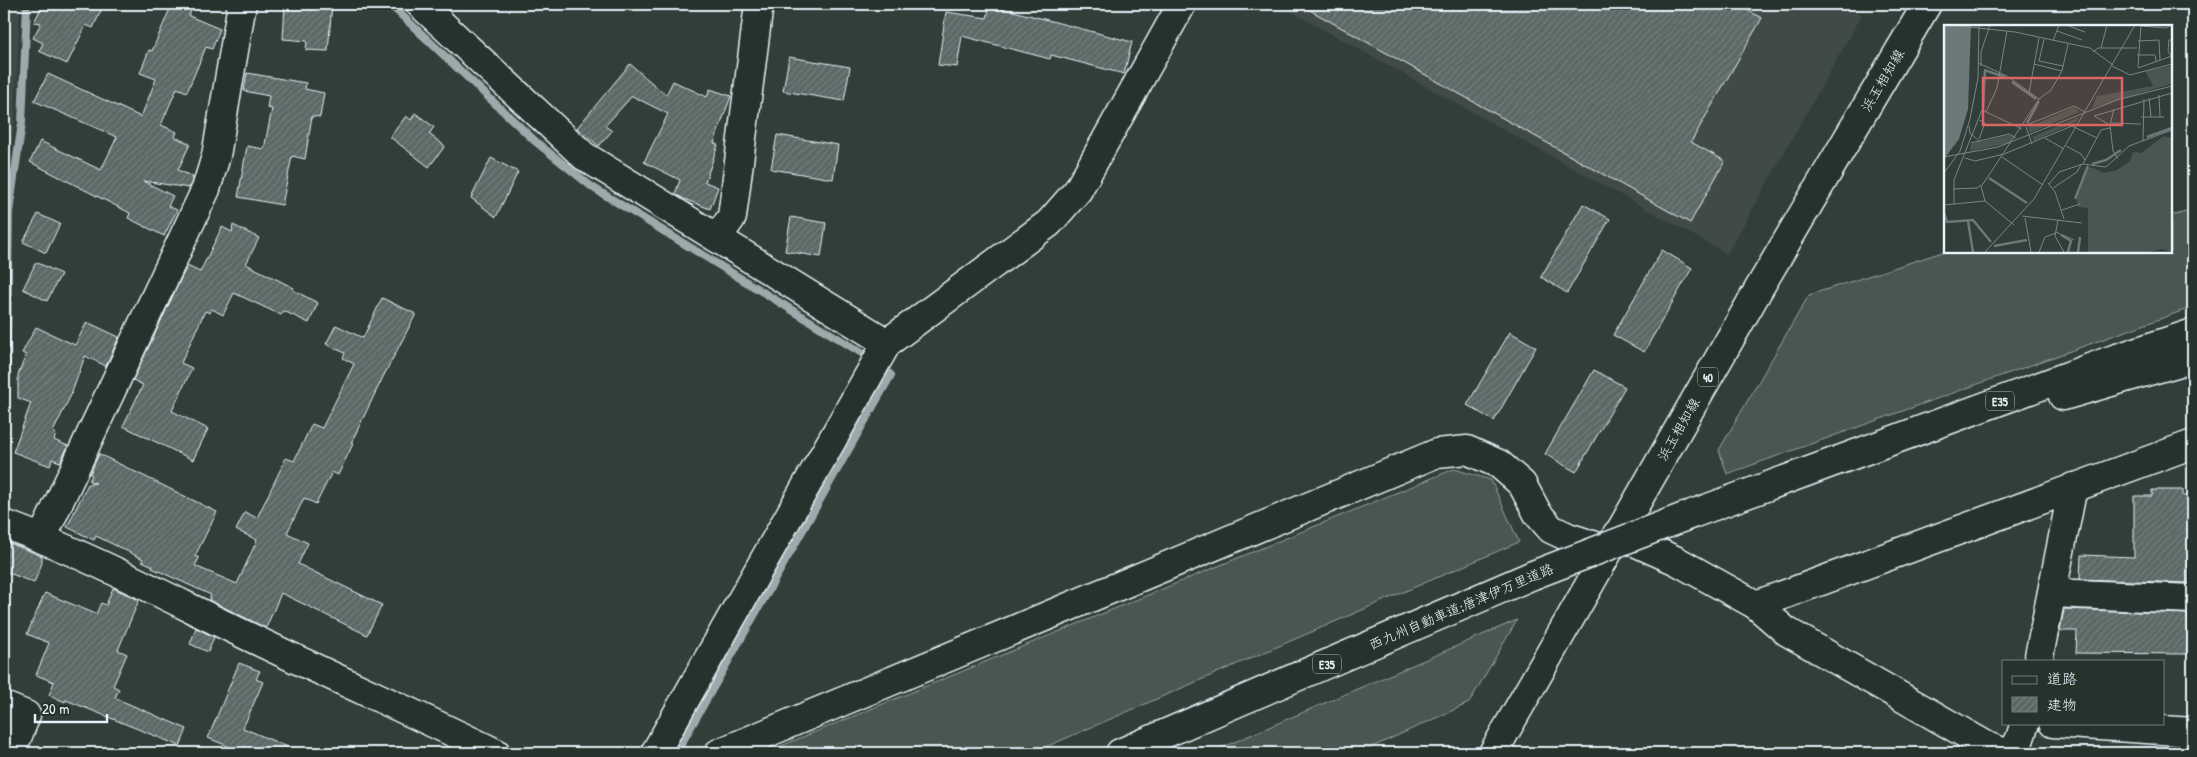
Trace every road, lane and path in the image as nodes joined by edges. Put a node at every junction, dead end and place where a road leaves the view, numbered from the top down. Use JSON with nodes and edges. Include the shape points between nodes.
{"nodes":[{"id":1,"x":242,"y":4,"type":"edge"},
{"id":2,"x":420,"y":4,"type":"edge"},
{"id":3,"x":759,"y":4,"type":"edge"},
{"id":4,"x":1182,"y":4,"type":"edge"},
{"id":5,"x":1927,"y":4,"type":"edge"},
{"id":6,"x":717,"y":238,"type":"junction"},
{"id":7,"x":2193,"y":333,"type":"edge"},
{"id":8,"x":885,"y":346,"type":"junction"},
{"id":9,"x":2193,"y":358,"type":"edge"},
{"id":10,"x":2193,"y":444,"type":"edge"},
{"id":11,"x":1808,"y":472,"type":"junction"},
{"id":12,"x":2073,"y":487,"type":"junction"},
{"id":13,"x":4,"y":524,"type":"edge"},
{"id":14,"x":42,"y":538,"type":"junction"},
{"id":15,"x":1613,"y":542,"type":"junction"},
{"id":16,"x":2052,"y":593,"type":"junction"},
{"id":17,"x":2193,"y":599,"type":"edge"},
{"id":18,"x":1756,"y":604,"type":"junction"},
{"id":19,"x":2038,"y":660,"type":"edge"},
{"id":20,"x":4,"y":706,"type":"edge"},
{"id":21,"x":2025,"y":724,"type":"edge"},
{"id":22,"x":2069,"y":724,"type":"edge"},
{"id":23,"x":2193,"y":732,"type":"edge"},
{"id":24,"x":11,"y":753,"type":"edge"},
{"id":25,"x":496,"y":753,"type":"edge"},
{"id":26,"x":655,"y":753,"type":"edge"},
{"id":27,"x":719,"y":753,"type":"edge"},
{"id":28,"x":1120,"y":753,"type":"edge"},
{"id":29,"x":1493,"y":753,"type":"edge"},
{"id":30,"x":2005,"y":753,"type":"edge"},
{"id":31,"x":2011,"y":753,"type":"edge"}],
"edges":[{"from":1,"to":14,"type":"main road","via":[[216,156],[206,189]]},
{"from":2,"to":6,"type":"main road","via":[[584,156]]},
{"from":3,"to":6,"type":"main road","via":[[732,217]]},
{"from":4,"to":8,"type":"main road","via":[[1078,190],[1048,223]]},
{"from":5,"to":15,"type":"main road","name":"浜玉相知線","number":"40"},
{"from":6,"to":8,"type":"main road"},
{"from":7,"to":11,"type":"main road","name":"西九州自動車道;唐津伊万里道路","number":"E35"},
{"from":8,"to":26,"type":"main road"},
{"from":9,"to":11,"type":"main road","name":"西九州自動車道;唐津伊万里道路","number":"E35"},
{"from":10,"to":12,"type":"main road"},
{"from":11,"to":28,"type":"main road","name":"西九州自動車道;唐津伊万里道路","number":"E35","bridge":true,"via":[[1533,574]]},
{"from":12,"to":16,"type":"main road"},
{"from":12,"to":18,"type":"main road"},
{"from":13,"to":14,"type":"main road"},
{"from":14,"to":25,"type":"main road"},
{"from":15,"to":18,"type":"main road","via":[[1677,561]]},
{"from":15,"to":27,"type":"main road","via":[[1568,537],[1551,529],[1538,514],[1522,484],[1499,464],[1467,450],[1438,453]]},
{"from":15,"to":29,"type":"main road","name":"浜玉相知線","number":"40"},
{"from":16,"to":17,"type":"main road"},
{"from":16,"to":19,"type":"main road"},
{"from":18,"to":30,"type":"main road","via":[[1786,631],[1987,746]]},
{"from":20,"to":24,"type":"main road","via":[[26,715]]},
{"from":21,"to":31,"type":"main road"},
{"from":22,"to":23,"type":"main road"}]}
